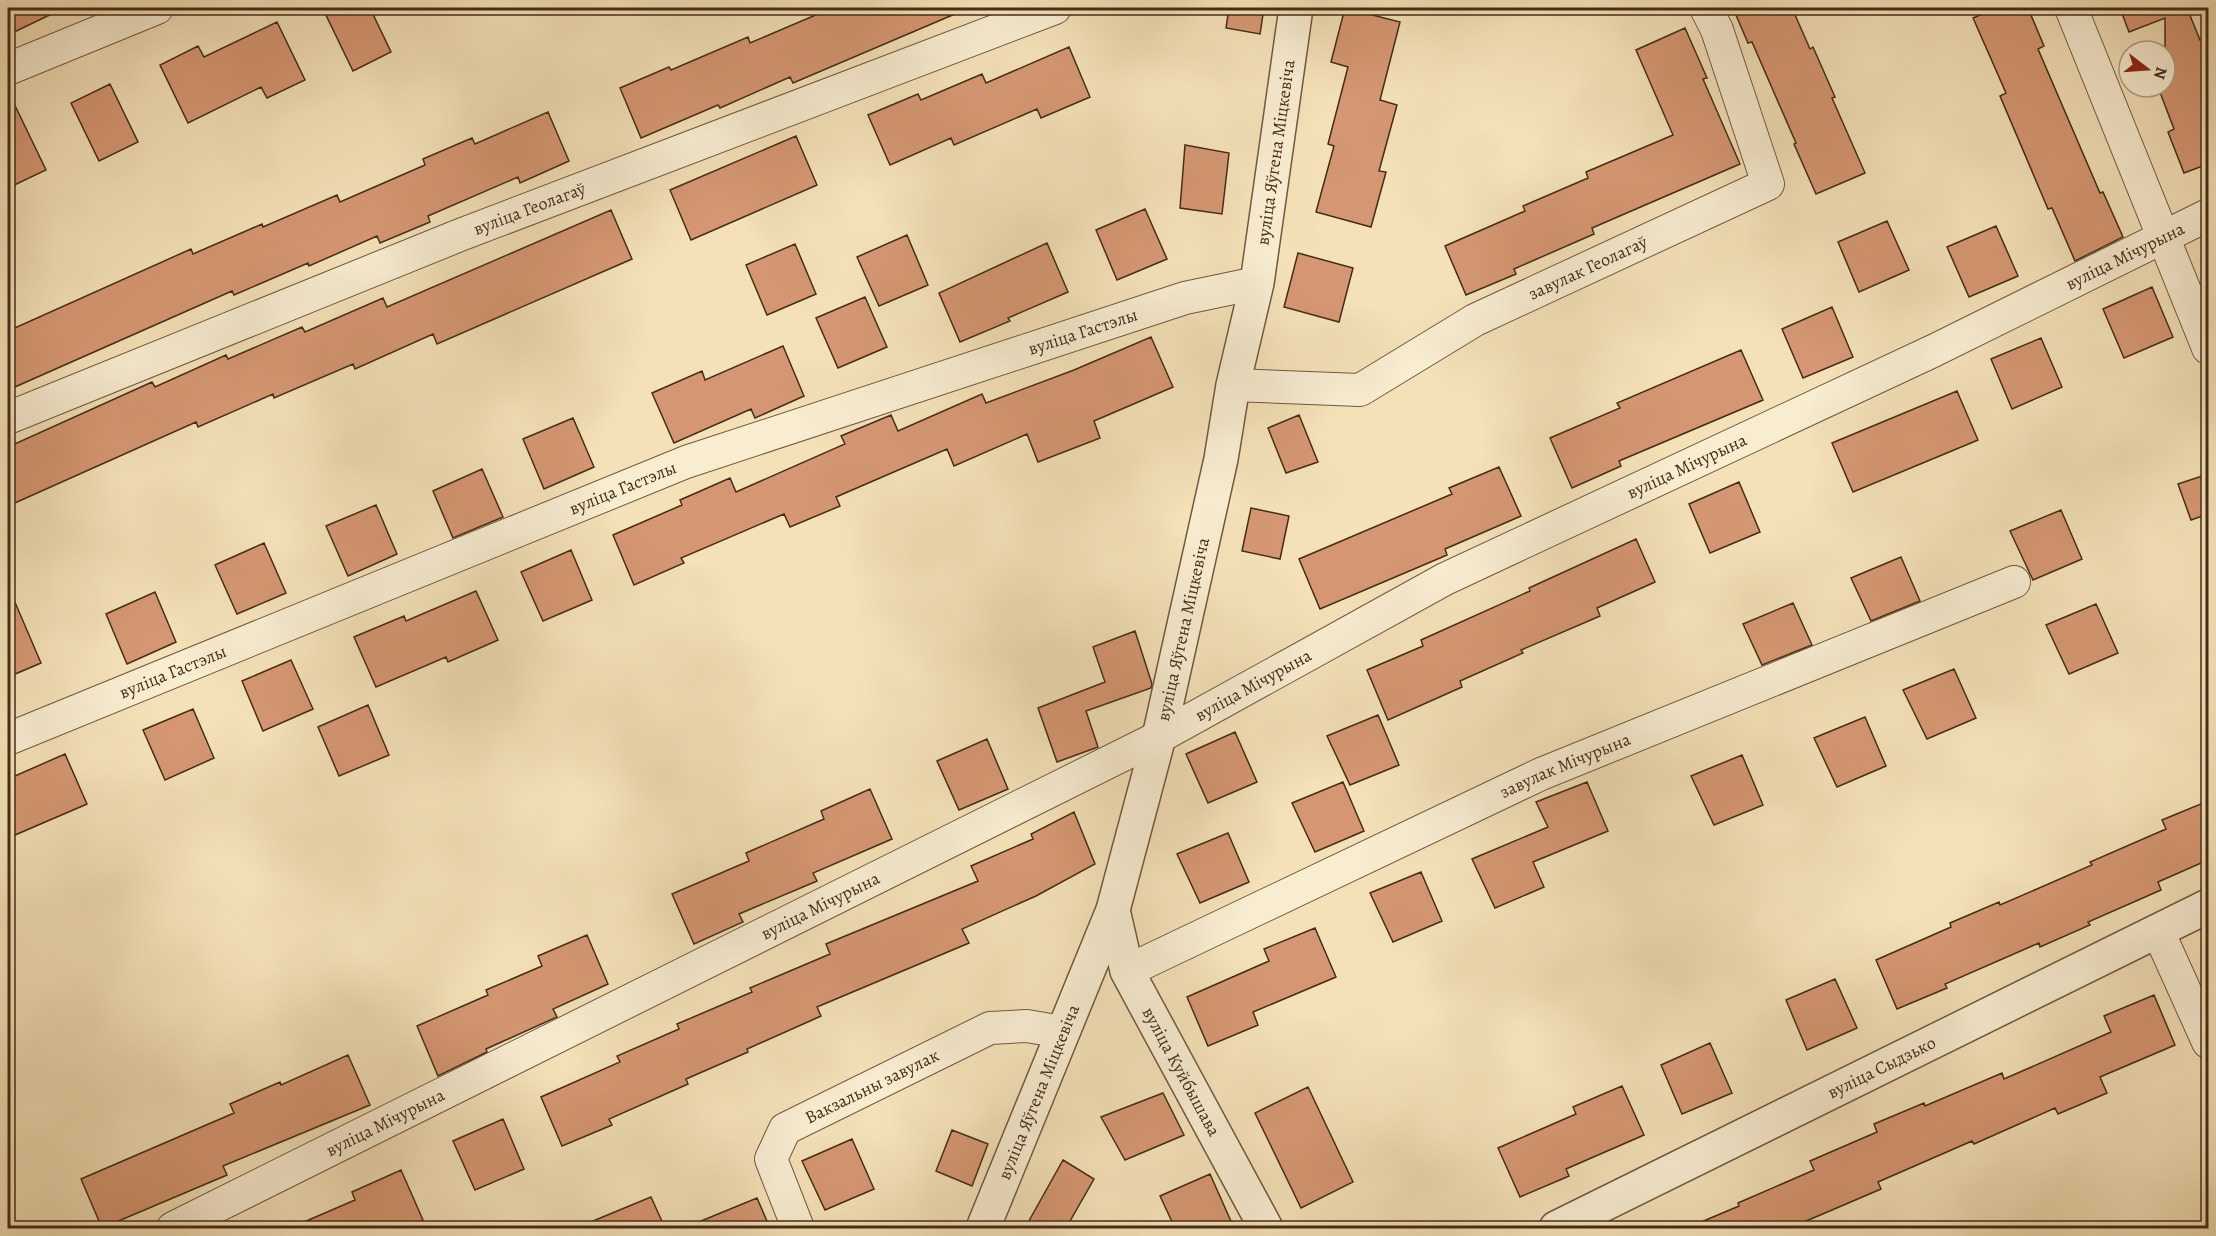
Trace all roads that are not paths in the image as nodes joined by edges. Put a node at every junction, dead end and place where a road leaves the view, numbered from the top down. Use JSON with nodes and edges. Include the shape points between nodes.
{"nodes":[{"id":1,"x":157,"y":8,"type":"edge"},
{"id":2,"x":1055,"y":8,"type":"edge"},
{"id":3,"x":1296,"y":8,"type":"edge"},
{"id":4,"x":1706,"y":8,"type":"edge"},
{"id":5,"x":2071,"y":8,"type":"edge"},
{"id":6,"x":8,"y":69,"type":"edge"},
{"id":7,"x":2208,"y":215,"type":"edge"},
{"id":8,"x":2163,"y":238,"type":"junction"},
{"id":9,"x":1257,"y":283,"type":"junction"},
{"id":10,"x":2208,"y":348,"type":"edge"},
{"id":11,"x":1233,"y":385,"type":"junction"},
{"id":12,"x":8,"y":418,"type":"edge"},
{"id":13,"x":2014,"y":582,"type":"dead end"},
{"id":14,"x":1159,"y":736,"type":"junction"},
{"id":15,"x":8,"y":739,"type":"edge"},
{"id":16,"x":2208,"y":906,"type":"edge"},
{"id":17,"x":1113,"y":910,"type":"junction"},
{"id":18,"x":2158,"y":931,"type":"junction"},
{"id":19,"x":1127,"y":971,"type":"junction"},
{"id":20,"x":1062,"y":1032,"type":"junction"},
{"id":21,"x":2208,"y":1042,"type":"edge"},
{"id":22,"x":173,"y":1228,"type":"edge"},
{"id":23,"x":798,"y":1228,"type":"edge"},
{"id":24,"x":983,"y":1228,"type":"edge"},
{"id":25,"x":1266,"y":1228,"type":"edge"},
{"id":26,"x":1556,"y":1228,"type":"edge"}],
"edges":[{"from":1,"to":6,"type":"street"},
{"from":2,"to":12,"type":"street","name":"вуліца Геолагаў","via":[[471,231]]},
{"from":3,"to":9,"type":"street","name":"вуліца Яўгена Міцкевіча"},
{"from":4,"to":11,"type":"street","name":"завулак Геолагаў","via":[[1718,30],[1768,184],[1475,321],[1360,390]]},
{"from":5,"to":8,"type":"street"},
{"from":7,"to":8,"type":"street","name":"вуліца Мічурына"},
{"from":8,"to":10,"type":"street"},
{"from":8,"to":14,"type":"street","name":"вуліца Мічурына","via":[[1933,351],[1445,579]]},
{"from":9,"to":11,"type":"street","name":"вуліца Яўгена Міцкевіча"},
{"from":9,"to":15,"type":"street","name":"вуліца Гастэлы","via":[[1185,298],[686,462]]},
{"from":11,"to":14,"type":"street","name":"вуліца Яўгена Міцкевіча","via":[[1221,459]]},
{"from":13,"to":19,"type":"street","name":"завулак Мічурына","via":[[1541,774]]},
{"from":14,"to":17,"type":"street","name":"вуліца Яўгена Міцкевіча"},
{"from":14,"to":22,"type":"street","name":"вуліца Мічурына"},
{"from":16,"to":18,"type":"street","name":"вуліца Сыдзько"},
{"from":17,"to":19,"type":"street","name":"вуліца Куйбышава"},
{"from":17,"to":20,"type":"street","name":"вуліца Яўгена Міцкевіча"},
{"from":18,"to":21,"type":"street"},
{"from":18,"to":26,"type":"street","name":"вуліца Сыдзько"},
{"from":19,"to":25,"type":"street","name":"вуліца Куйбышава"},
{"from":20,"to":23,"type":"street","name":"Вакзальны завулак","via":[[1027,1026],[990,1028],[785,1129],[771,1159]]},
{"from":20,"to":24,"type":"street","name":"вуліца Яўгена Міцкевіча"}]}
